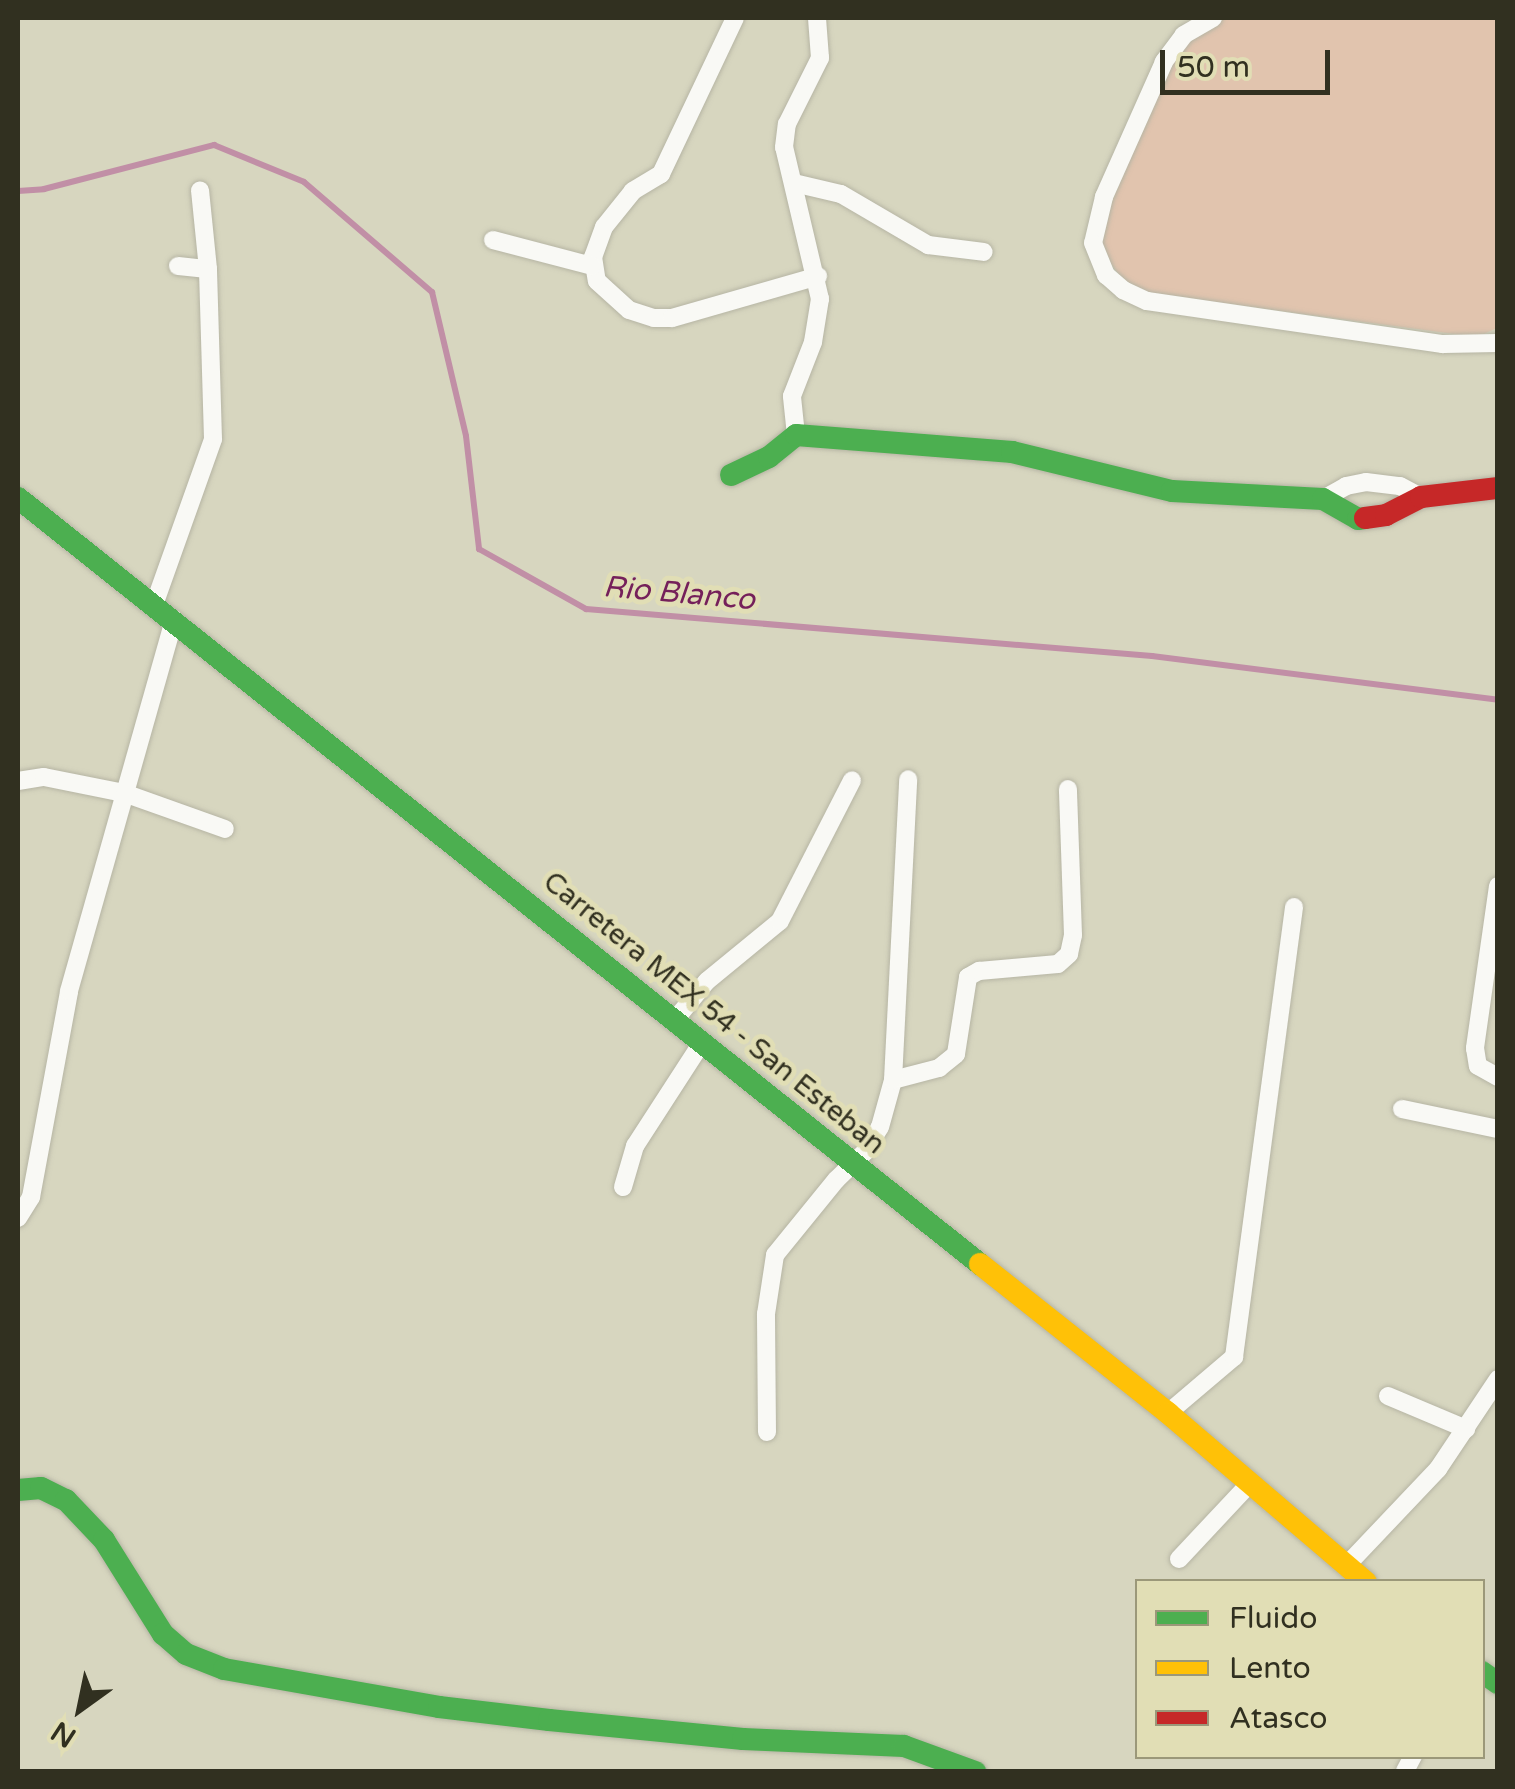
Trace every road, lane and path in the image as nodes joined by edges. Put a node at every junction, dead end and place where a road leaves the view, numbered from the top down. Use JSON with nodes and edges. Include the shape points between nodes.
{"nodes":[{"id":1,"x":735,"y":18,"type":"edge"},
{"id":2,"x":818,"y":18,"type":"edge"},
{"id":3,"x":1212,"y":18,"type":"edge"},
{"id":4,"x":794,"y":183,"type":"junction"},
{"id":5,"x":200,"y":190,"type":"dead end"},
{"id":6,"x":493,"y":240,"type":"dead end"},
{"id":7,"x":984,"y":252,"type":"dead end"},
{"id":8,"x":178,"y":266,"type":"dead end"},
{"id":9,"x":592,"y":266,"type":"junction"},
{"id":10,"x":208,"y":269,"type":"junction"},
{"id":11,"x":818,"y":276,"type":"junction"},
{"id":12,"x":1498,"y":343,"type":"edge"},
{"id":13,"x":796,"y":435,"type":"junction"},
{"id":14,"x":731,"y":475,"type":"dead end"},
{"id":15,"x":1498,"y":488,"type":"edge"},
{"id":16,"x":1421,"y":497,"type":"junction"},
{"id":17,"x":18,"y":498,"type":"edge"},
{"id":18,"x":1323,"y":498,"type":"junction"},
{"id":19,"x":154,"y":605,"type":"junction"},
{"id":20,"x":174,"y":620,"type":"junction"},
{"id":21,"x":908,"y":779,"type":"dead end"},
{"id":22,"x":852,"y":780,"type":"dead end"},
{"id":23,"x":18,"y":781,"type":"edge"},
{"id":24,"x":1068,"y":789,"type":"dead end"},
{"id":25,"x":124,"y":793,"type":"junction"},
{"id":26,"x":225,"y":828,"type":"dead end"},
{"id":27,"x":1498,"y":886,"type":"edge"},
{"id":28,"x":1294,"y":907,"type":"dead end"},
{"id":29,"x":674,"y":1022,"type":"junction"},
{"id":30,"x":701,"y":1044,"type":"junction"},
{"id":31,"x":1498,"y":1077,"type":"edge"},
{"id":32,"x":893,"y":1080,"type":"junction"},
{"id":33,"x":1402,"y":1109,"type":"dead end"},
{"id":34,"x":1498,"y":1130,"type":"edge"},
{"id":35,"x":853,"y":1165,"type":"junction"},
{"id":36,"x":624,"y":1187,"type":"dead end"},
{"id":37,"x":20,"y":1212,"type":"edge"},
{"id":38,"x":1498,"y":1379,"type":"edge"},
{"id":39,"x":1388,"y":1396,"type":"dead end"},
{"id":40,"x":1168,"y":1412,"type":"junction"},
{"id":41,"x":1466,"y":1429,"type":"junction"},
{"id":42,"x":767,"y":1432,"type":"dead end"},
{"id":43,"x":1250,"y":1483,"type":"junction"},
{"id":44,"x":18,"y":1490,"type":"edge"},
{"id":45,"x":1179,"y":1559,"type":"dead end"},
{"id":46,"x":1346,"y":1566,"type":"junction"},
{"id":47,"x":1362,"y":1579,"type":"edge"},
{"id":48,"x":975,"y":1772,"type":"edge"}],
"edges":[{"from":1,"to":9,"type":"street","via":[[676,149],[661,174],[612,215]]},
{"from":2,"to":4,"type":"street","via":[[817,68],[787,124],[784,147]]},
{"from":3,"to":12,"type":"street","via":[[1184,35],[1164,62],[1104,197],[1093,243],[1106,275],[1147,302],[1443,344]]},
{"from":4,"to":7,"type":"street","via":[[849,198],[928,245]]},
{"from":4,"to":11,"type":"street"},
{"from":5,"to":10,"type":"street"},
{"from":6,"to":9,"type":"street"},
{"from":8,"to":10,"type":"street"},
{"from":9,"to":11,"type":"street","via":[[606,293],[654,318]]},
{"from":10,"to":19,"type":"street","via":[[213,440]]},
{"from":11,"to":13,"type":"street","via":[[818,327],[792,396]]},
{"from":13,"to":14,"type":"street"},
{"from":13,"to":18,"type":"street","via":[[1012,452],[1172,492]]},
{"from":15,"to":16,"type":"street"},
{"from":16,"to":18,"type":"street","via":[[1400,486],[1366,482]]},
{"from":16,"to":18,"type":"street","via":[[1364,519]]},
{"from":17,"to":19,"type":"street","name":"Carretera MEX 54 - San Esteban"},
{"from":19,"to":20,"type":"street","name":"Carretera MEX 54 - San Esteban"},
{"from":20,"to":25,"type":"street"},
{"from":20,"to":29,"type":"street","name":"Carretera MEX 54 - San Esteban"},
{"from":21,"to":32,"type":"street"},
{"from":22,"to":29,"type":"street","via":[[780,921],[707,981]]},
{"from":23,"to":25,"type":"street","via":[[44,776]]},
{"from":24,"to":32,"type":"street","via":[[1070,954],[1058,964],[968,977],[956,1054],[939,1068]]},
{"from":25,"to":26,"type":"street"},
{"from":25,"to":37,"type":"street","via":[[69,990]]},
{"from":27,"to":31,"type":"street","via":[[1475,1048],[1478,1066]]},
{"from":28,"to":40,"type":"street","via":[[1235,1354]]},
{"from":29,"to":30,"type":"street","name":"Carretera MEX 54 - San Esteban"},
{"from":30,"to":35,"type":"street","name":"Carretera MEX 54 - San Esteban"},
{"from":30,"to":36,"type":"street","via":[[635,1146]]},
{"from":32,"to":35,"type":"street","via":[[880,1127]]},
{"from":33,"to":34,"type":"street"},
{"from":35,"to":40,"type":"street","name":"Carretera MEX 54 - San Esteban"},
{"from":35,"to":42,"type":"street","via":[[774,1255],[766,1314]]},
{"from":38,"to":41,"type":"street"},
{"from":39,"to":41,"type":"street"},
{"from":40,"to":43,"type":"street","name":"Carretera MEX 54 - San Esteban"},
{"from":41,"to":46,"type":"street","via":[[1438,1469]]},
{"from":43,"to":45,"type":"street"},
{"from":43,"to":46,"type":"street","name":"Carretera MEX 54 - San Esteban"},
{"from":44,"to":48,"type":"street","via":[[42,1488],[66,1500],[104,1540],[163,1634],[186,1654],[224,1669],[550,1720],[904,1746]]},
{"from":46,"to":47,"type":"street","name":"Carretera MEX 54 - San Esteban"}]}
